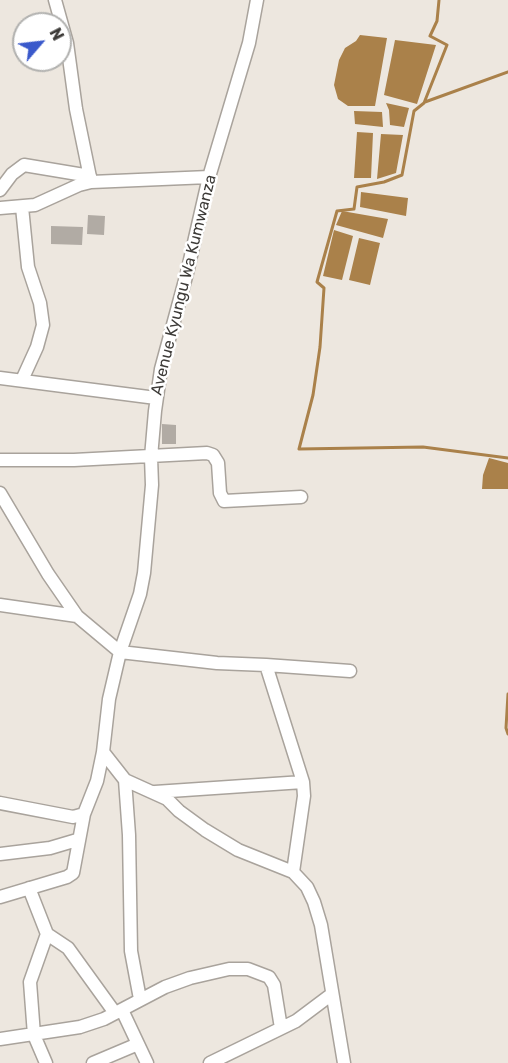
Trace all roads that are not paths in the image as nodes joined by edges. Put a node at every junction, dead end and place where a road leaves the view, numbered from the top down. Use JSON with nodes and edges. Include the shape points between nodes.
{"nodes":[{"id":1,"x":55,"y":0,"type":"edge"},
{"id":2,"x":257,"y":0,"type":"edge"},
{"id":3,"x":209,"y":177,"type":"junction"},
{"id":4,"x":90,"y":179,"type":"junction"},
{"id":5,"x":0,"y":189,"type":"edge"},
{"id":6,"x":22,"y":207,"type":"junction"},
{"id":7,"x":0,"y":208,"type":"edge"},
{"id":8,"x":0,"y":378,"type":"edge"},
{"id":9,"x":21,"y":380,"type":"junction"},
{"id":10,"x":156,"y":398,"type":"junction"},
{"id":11,"x":151,"y":457,"type":"junction"},
{"id":12,"x":0,"y":460,"type":"edge"},
{"id":13,"x":0,"y":493,"type":"edge"},
{"id":14,"x":301,"y":496,"type":"dead end"},
{"id":15,"x":0,"y":605,"type":"edge"},
{"id":16,"x":77,"y":616,"type":"junction"},
{"id":17,"x":120,"y":652,"type":"junction"},
{"id":18,"x":266,"y":664,"type":"junction"},
{"id":19,"x":351,"y":671,"type":"dead end"},
{"id":20,"x":103,"y":752,"type":"junction"},
{"id":21,"x":125,"y":780,"type":"junction"},
{"id":22,"x":303,"y":782,"type":"junction"},
{"id":23,"x":155,"y":792,"type":"junction"},
{"id":24,"x":0,"y":803,"type":"edge"},
{"id":25,"x":84,"y":814,"type":"junction"},
{"id":26,"x":78,"y":840,"type":"junction"},
{"id":27,"x":0,"y":854,"type":"edge"},
{"id":28,"x":293,"y":872,"type":"junction"},
{"id":29,"x":29,"y":888,"type":"junction"},
{"id":30,"x":0,"y":897,"type":"edge"},
{"id":31,"x":47,"y":934,"type":"junction"},
{"id":32,"x":332,"y":994,"type":"junction"},
{"id":33,"x":141,"y":999,"type":"junction"},
{"id":34,"x":119,"y":1012,"type":"junction"},
{"id":35,"x":281,"y":1028,"type":"junction"},
{"id":36,"x":34,"y":1035,"type":"junction"},
{"id":37,"x":0,"y":1039,"type":"edge"},
{"id":38,"x":138,"y":1044,"type":"junction"},
{"id":39,"x":46,"y":1063,"type":"edge"},
{"id":40,"x":93,"y":1063,"type":"edge"},
{"id":41,"x":147,"y":1063,"type":"edge"},
{"id":42,"x":210,"y":1063,"type":"edge"},
{"id":43,"x":344,"y":1063,"type":"edge"}],
"edges":[{"from":1,"to":4,"type":"street","via":[[67,44]]},
{"from":2,"to":3,"type":"street","name":"Avenue Kyungu Wa Kumwanza","via":[[249,43]]},
{"from":3,"to":4,"type":"street"},
{"from":3,"to":10,"type":"street","name":"Avenue Kyungu Wa Kumwanza"},
{"from":4,"to":5,"type":"street","via":[[24,165]]},
{"from":4,"to":6,"type":"street","via":[[44,202]]},
{"from":6,"to":7,"type":"street"},
{"from":6,"to":9,"type":"street","via":[[28,267],[43,325],[38,347]]},
{"from":8,"to":9,"type":"street"},
{"from":9,"to":10,"type":"street"},
{"from":10,"to":11,"type":"street","name":"Avenue Kyungu Wa Kumwanza"},
{"from":11,"to":12,"type":"street"},
{"from":11,"to":14,"type":"street","via":[[213,455],[218,463],[222,499],[228,502]]},
{"from":11,"to":17,"type":"street","name":"Avenue Kyungu Wa Kumwanza","via":[[144,573]]},
{"from":13,"to":16,"type":"street"},
{"from":15,"to":16,"type":"street"},
{"from":16,"to":17,"type":"street"},
{"from":17,"to":18,"type":"street","via":[[217,663]]},
{"from":17,"to":20,"type":"street","name":"Avenue Kyungu Wa Kumwanza"},
{"from":18,"to":19,"type":"street"},
{"from":18,"to":22,"type":"street"},
{"from":20,"to":21,"type":"street"},
{"from":20,"to":25,"type":"street","name":"Avenue Kyungu Wa Kumwanza"},
{"from":21,"to":23,"type":"street"},
{"from":21,"to":33,"type":"street","via":[[131,951]]},
{"from":22,"to":23,"type":"street"},
{"from":22,"to":28,"type":"street"},
{"from":23,"to":28,"type":"street","via":[[238,850]]},
{"from":24,"to":25,"type":"street","via":[[74,817]]},
{"from":25,"to":26,"type":"street","name":"Avenue Kyungu Wa Kumwanza"},
{"from":26,"to":27,"type":"street"},
{"from":26,"to":29,"type":"street","name":"Avenue Kyungu Wa Kumwanza","via":[[73,873]]},
{"from":28,"to":32,"type":"street","via":[[314,902]]},
{"from":29,"to":30,"type":"street"},
{"from":29,"to":31,"type":"street"},
{"from":31,"to":34,"type":"street","via":[[68,948]]},
{"from":31,"to":36,"type":"street","via":[[30,982]]},
{"from":32,"to":35,"type":"street"},
{"from":32,"to":43,"type":"street"},
{"from":33,"to":34,"type":"street"},
{"from":33,"to":35,"type":"street","via":[[190,978],[248,969],[269,977],[274,985]]},
{"from":34,"to":36,"type":"street","via":[[80,1027]]},
{"from":34,"to":38,"type":"street"},
{"from":35,"to":42,"type":"street"},
{"from":36,"to":37,"type":"street"},
{"from":36,"to":39,"type":"street"},
{"from":38,"to":40,"type":"street"},
{"from":38,"to":41,"type":"street"}]}
